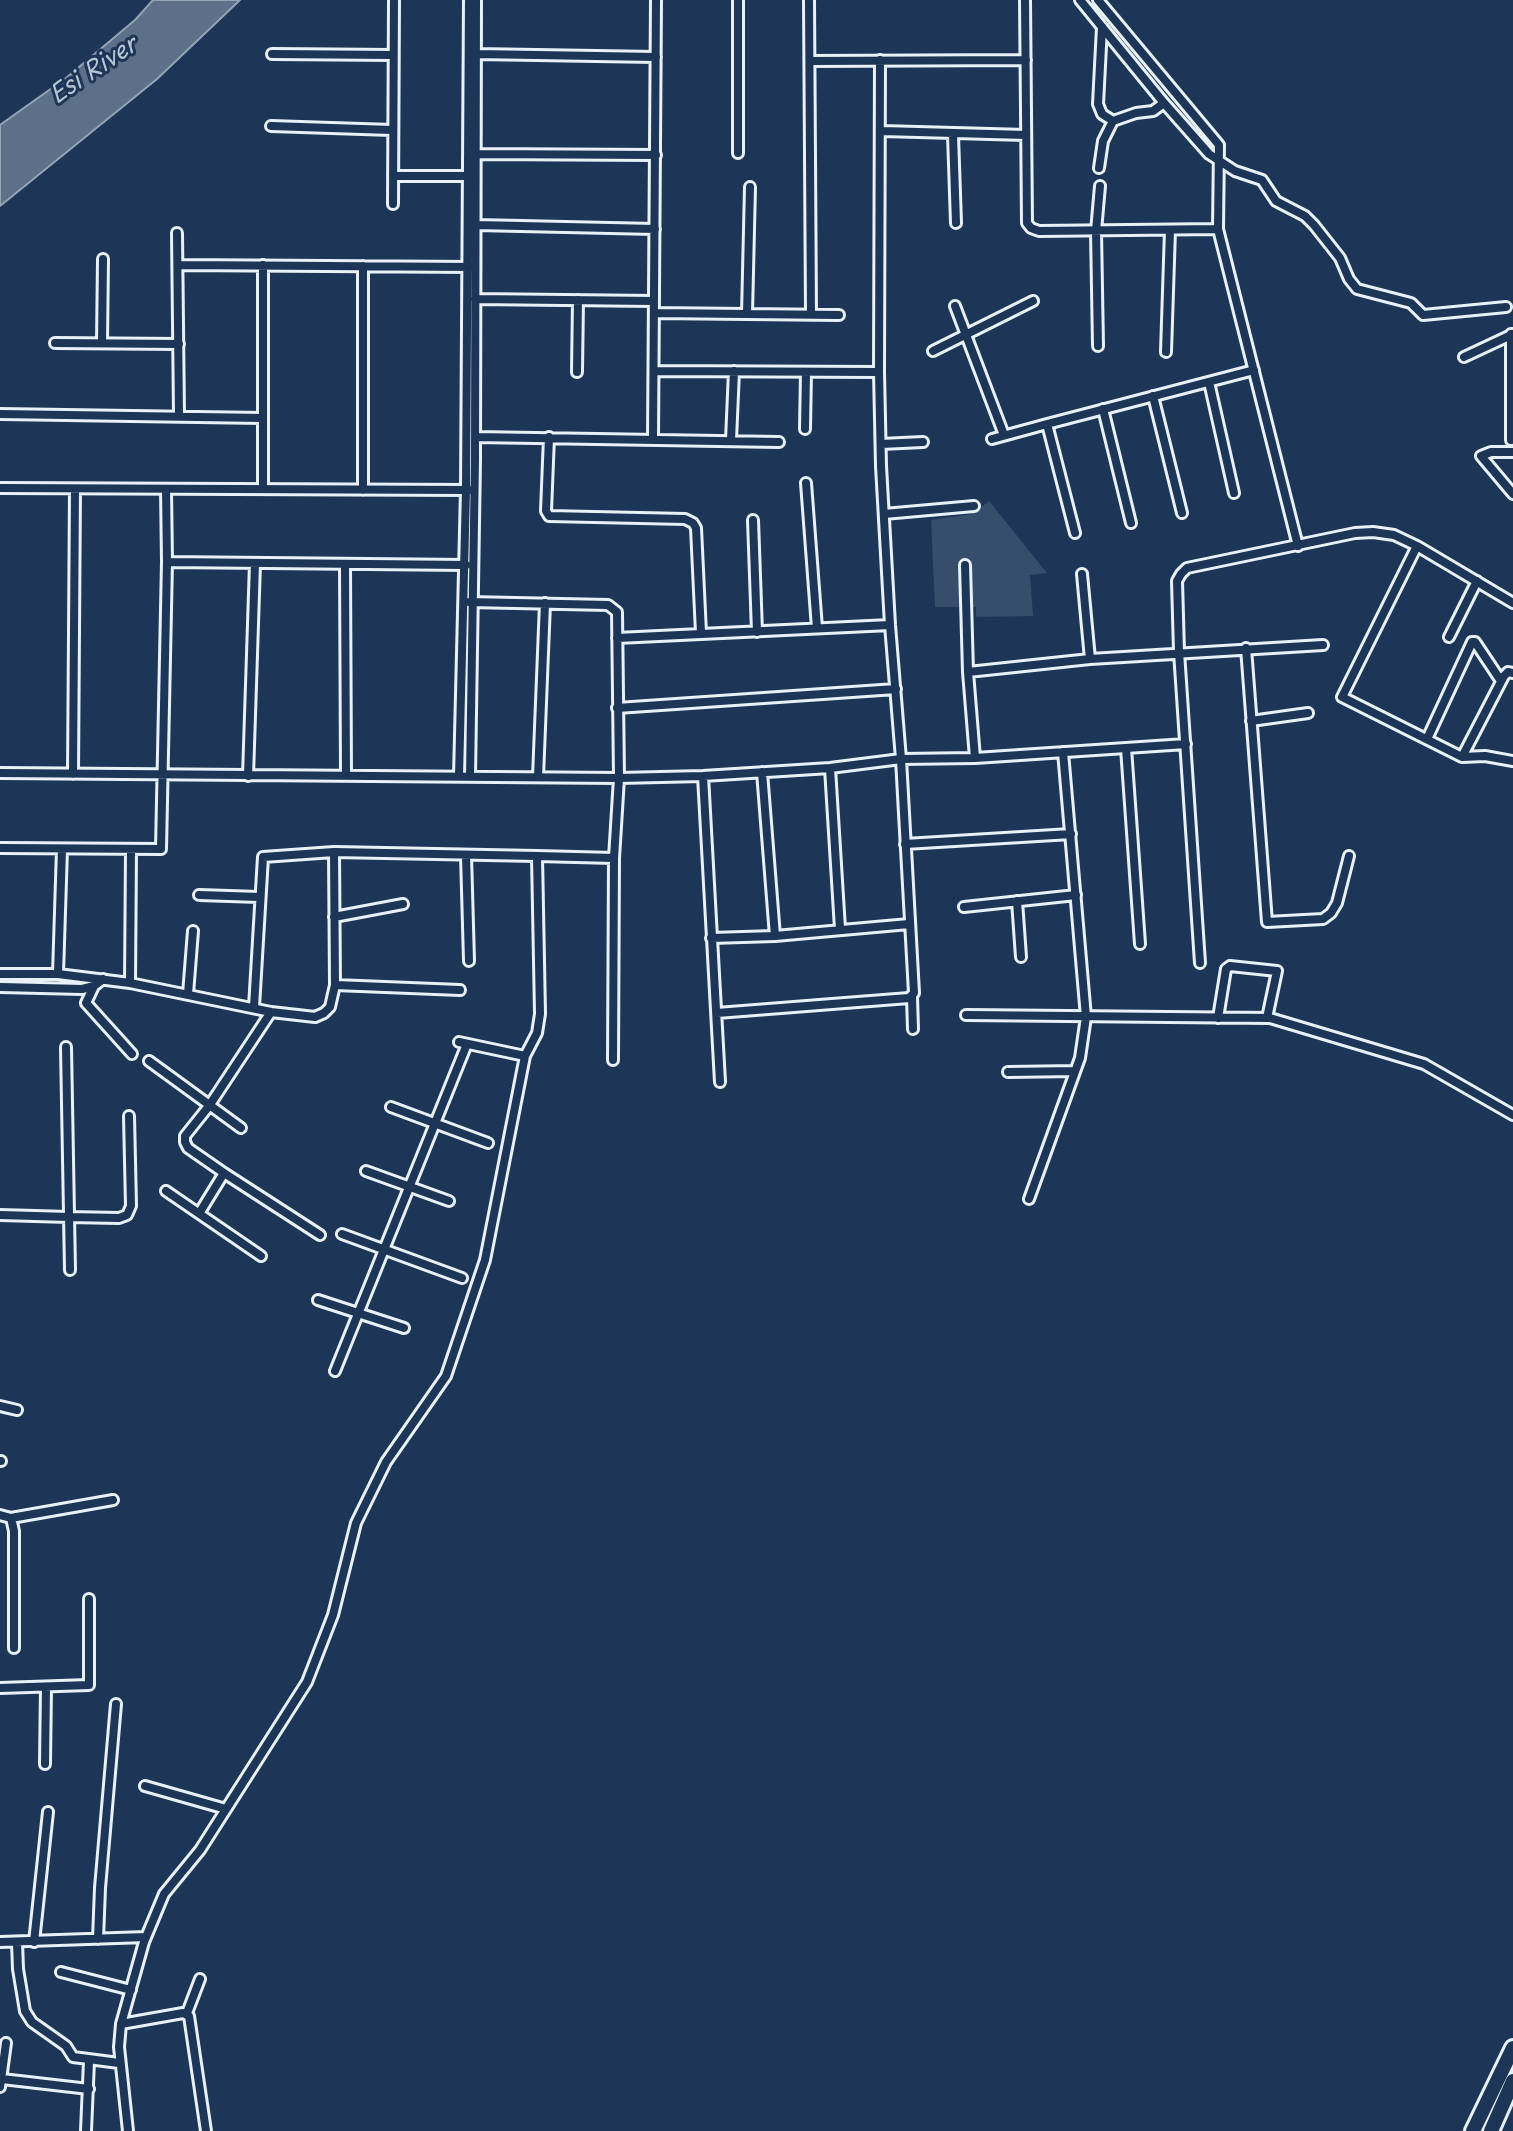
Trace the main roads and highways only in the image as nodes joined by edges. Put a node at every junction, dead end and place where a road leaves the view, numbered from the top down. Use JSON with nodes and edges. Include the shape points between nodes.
{"nodes":[{"id":1,"x":1513,"y":2048,"type":"edge"},
{"id":2,"x":1513,"y":2081,"type":"edge"},
{"id":3,"x":1473,"y":2131,"type":"edge"},
{"id":4,"x":1491,"y":2131,"type":"edge"}],
"edges":[{"from":1,"to":3,"type":"main road"},
{"from":2,"to":4,"type":"main road"}]}
